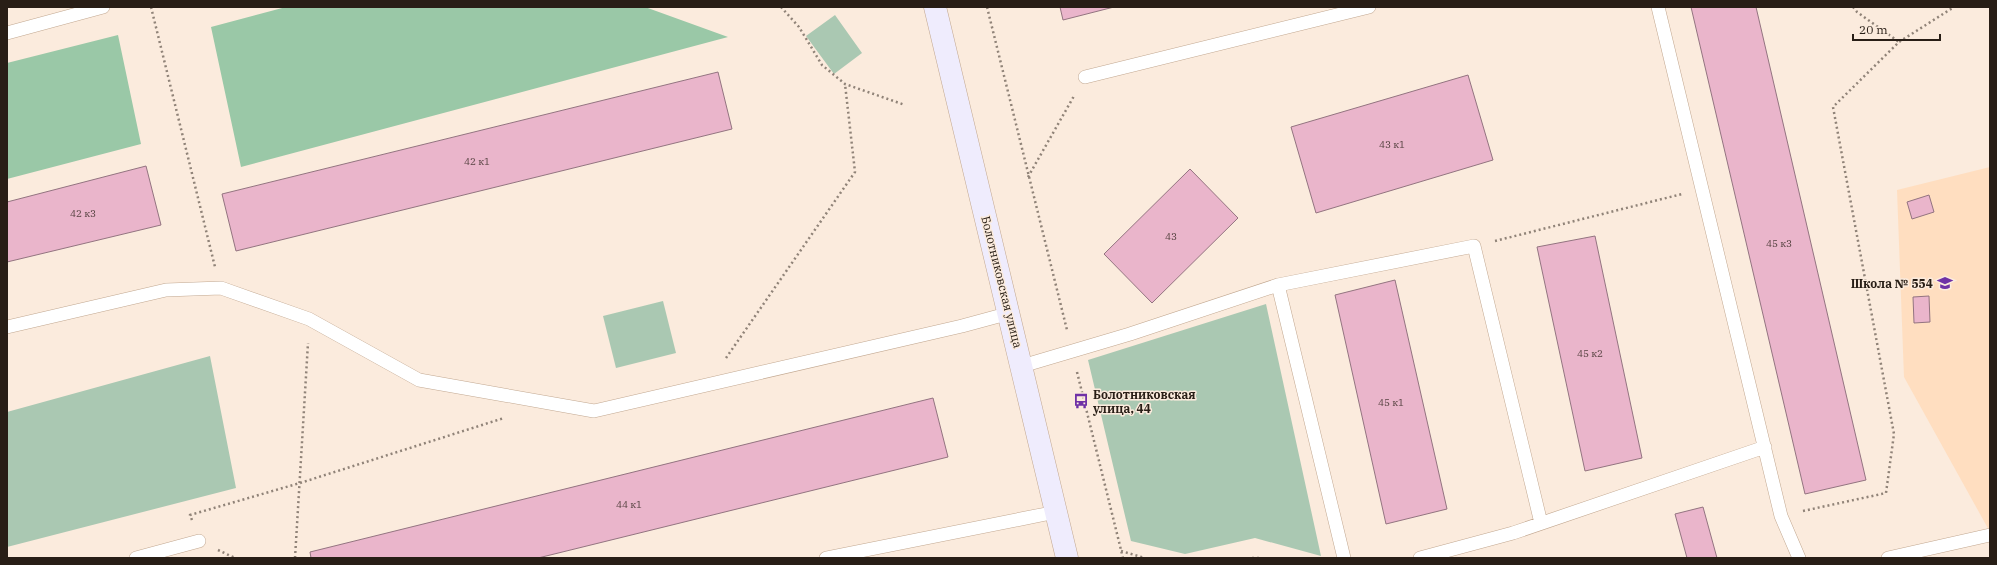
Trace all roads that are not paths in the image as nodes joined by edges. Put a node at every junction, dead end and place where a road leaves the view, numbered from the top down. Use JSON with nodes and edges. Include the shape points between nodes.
{"nodes":[{"id":1,"x":103,"y":7,"type":"edge"},
{"id":2,"x":935,"y":7,"type":"edge"},
{"id":3,"x":1369,"y":7,"type":"edge"},
{"id":4,"x":1658,"y":7,"type":"edge"},
{"id":5,"x":7,"y":33,"type":"edge"},
{"id":6,"x":1085,"y":77,"type":"road end"},
{"id":7,"x":1278,"y":285,"type":"junction"},
{"id":8,"x":1010,"y":313,"type":"junction"},
{"id":9,"x":7,"y":327,"type":"edge"},
{"id":10,"x":1022,"y":366,"type":"junction"},
{"id":11,"x":1765,"y":447,"type":"junction"},
{"id":12,"x":1056,"y":512,"type":"junction"},
{"id":13,"x":1541,"y":523,"type":"junction"},
{"id":14,"x":1990,"y":535,"type":"edge"},
{"id":15,"x":199,"y":541,"type":"road end"},
{"id":16,"x":136,"y":558,"type":"edge"},
{"id":17,"x":826,"y":558,"type":"edge"},
{"id":18,"x":1068,"y":558,"type":"edge"},
{"id":19,"x":1344,"y":558,"type":"edge"},
{"id":20,"x":1420,"y":558,"type":"edge"},
{"id":21,"x":1799,"y":558,"type":"edge"},
{"id":22,"x":1888,"y":558,"type":"edge"}],
"edges":[{"from":1,"to":5,"type":"lane"},
{"from":2,"to":8,"type":"street","name":"Болотниковская улица"},
{"from":3,"to":6,"type":"lane"},
{"from":4,"to":11,"type":"lane"},
{"from":7,"to":10,"type":"lane"},
{"from":7,"to":13,"type":"lane","via":[[1474,246]]},
{"from":7,"to":19,"type":"lane"},
{"from":8,"to":9,"type":"lane","via":[[594,411],[419,380],[309,319],[221,288],[166,290]]},
{"from":8,"to":10,"type":"street","name":"Болотниковская улица"},
{"from":10,"to":12,"type":"street","name":"Болотниковская улица"},
{"from":11,"to":13,"type":"lane"},
{"from":11,"to":21,"type":"lane","via":[[1781,516]]},
{"from":12,"to":17,"type":"lane"},
{"from":12,"to":18,"type":"street","name":"Болотниковская улица"},
{"from":13,"to":20,"type":"lane"},
{"from":14,"to":22,"type":"lane"},
{"from":15,"to":16,"type":"lane"}]}
